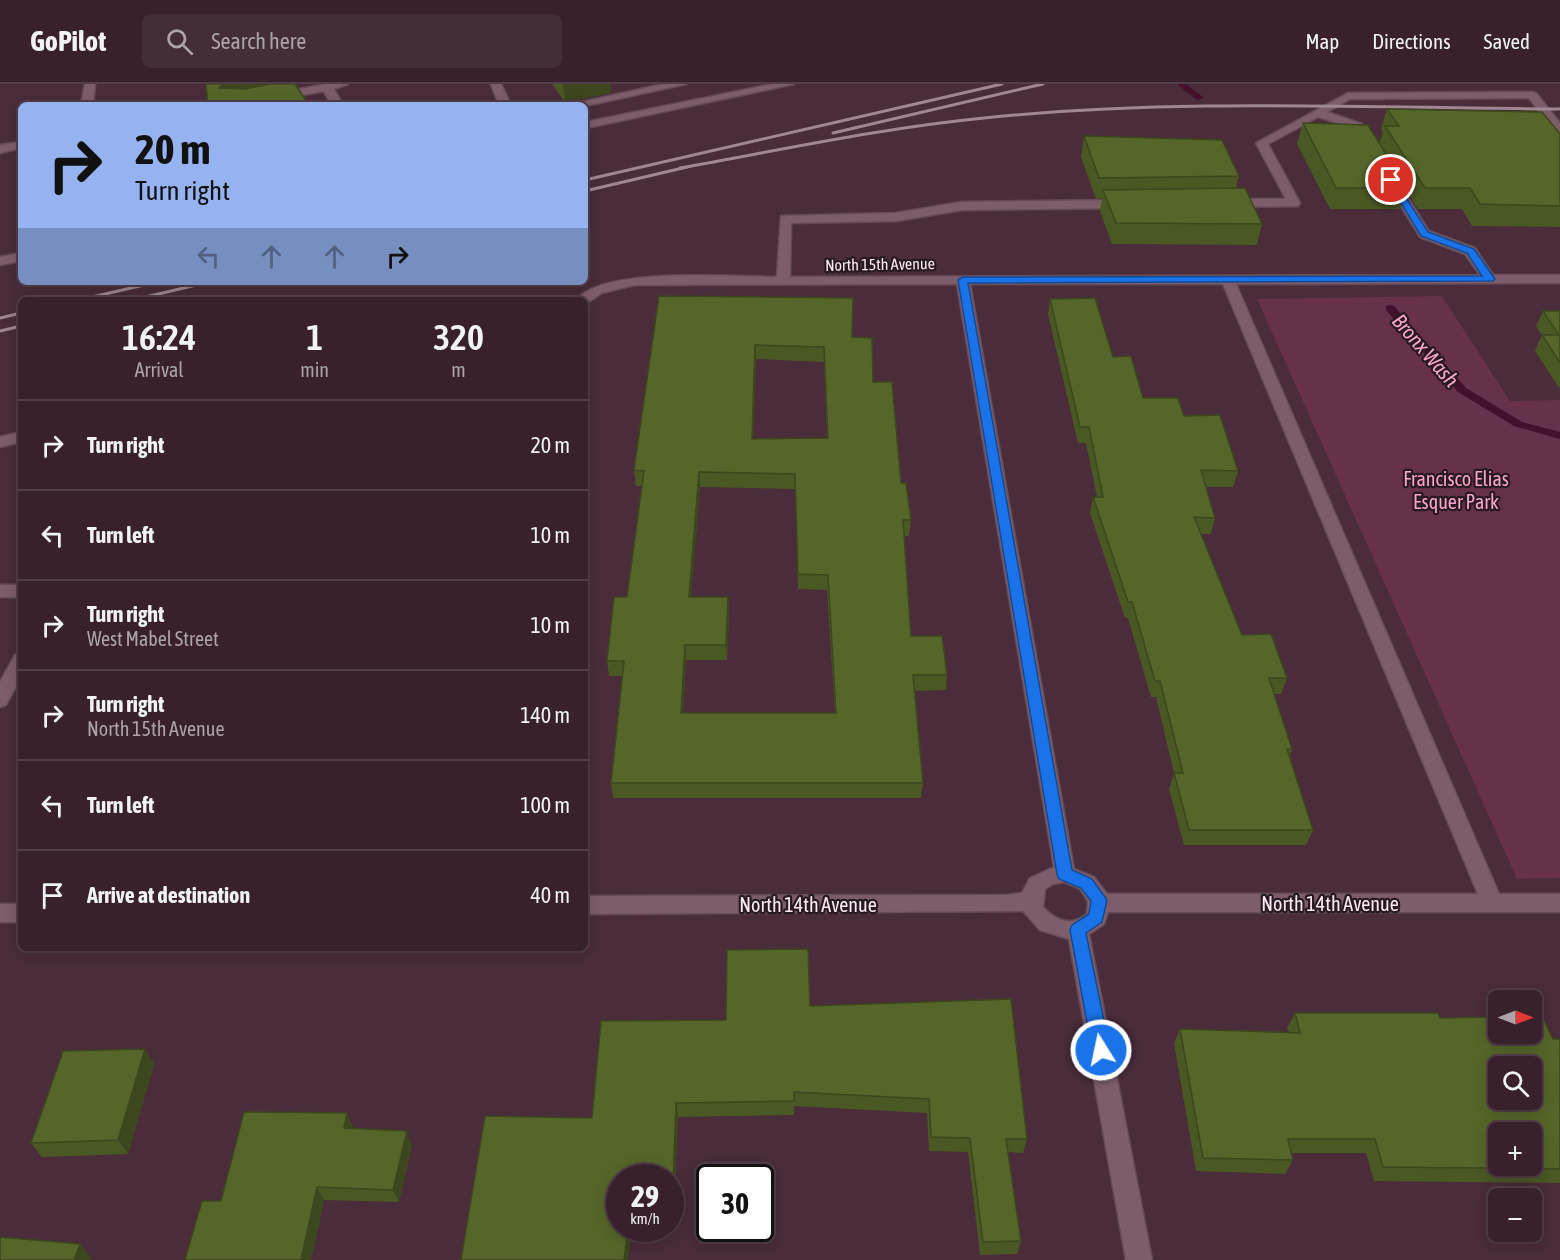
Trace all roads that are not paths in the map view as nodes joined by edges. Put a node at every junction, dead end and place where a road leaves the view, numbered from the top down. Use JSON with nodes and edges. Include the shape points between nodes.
{"nodes":[{"id":1,"x":90,"y":84,"type":"edge"},
{"id":2,"x":343,"y":84,"type":"edge"},
{"id":3,"x":496,"y":84,"type":"edge"},
{"id":4,"x":681,"y":84,"type":"edge"},
{"id":5,"x":789,"y":84,"type":"edge"},
{"id":6,"x":328,"y":87,"type":"junction"},
{"id":7,"x":87,"y":102,"type":"edge"},
{"id":8,"x":248,"y":102,"type":"edge"},
{"id":9,"x":336,"y":102,"type":"edge"},
{"id":10,"x":504,"y":102,"type":"edge"},
{"id":11,"x":588,"y":102,"type":"edge"},
{"id":12,"x":1318,"y":113,"type":"junction"},
{"id":13,"x":591,"y":124,"type":"dead end"},
{"id":14,"x":1560,"y":130,"type":"edge"},
{"id":15,"x":18,"y":146,"type":"edge"},
{"id":16,"x":0,"y":149,"type":"edge"},
{"id":17,"x":1211,"y":203,"type":"edge"},
{"id":18,"x":1140,"y":204,"type":"edge"},
{"id":19,"x":18,"y":258,"type":"edge"},
{"id":20,"x":0,"y":261,"type":"edge"},
{"id":21,"x":1490,"y":279,"type":"junction"},
{"id":22,"x":1560,"y":279,"type":"edge"},
{"id":23,"x":963,"y":280,"type":"junction"},
{"id":24,"x":1228,"y":280,"type":"junction"},
{"id":25,"x":783,"y":282,"type":"junction"},
{"id":26,"x":587,"y":297,"type":"edge"},
{"id":27,"x":18,"y":437,"type":"edge"},
{"id":28,"x":0,"y":442,"type":"edge"},
{"id":29,"x":0,"y":591,"type":"edge"},
{"id":30,"x":18,"y":591,"type":"edge"},
{"id":31,"x":18,"y":665,"type":"edge"},
{"id":32,"x":0,"y":700,"type":"edge"},
{"id":33,"x":1065,"y":874,"type":"junction"},
{"id":34,"x":1031,"y":901,"type":"junction"},
{"id":35,"x":1099,"y":903,"type":"junction"},
{"id":36,"x":1492,"y":903,"type":"junction"},
{"id":37,"x":1560,"y":903,"type":"edge"},
{"id":38,"x":588,"y":905,"type":"edge"},
{"id":39,"x":0,"y":913,"type":"edge"},
{"id":40,"x":18,"y":913,"type":"edge"},
{"id":41,"x":1078,"y":930,"type":"junction"},
{"id":42,"x":1139,"y":1260,"type":"edge"}],
"edges":[{"from":1,"to":7,"type":"street"},
{"from":2,"to":6,"type":"street"},
{"from":3,"to":10,"type":"street"},
{"from":4,"to":11,"type":"street"},
{"from":5,"to":13,"type":"street"},
{"from":6,"to":8,"type":"street"},
{"from":6,"to":9,"type":"street"},
{"from":12,"to":14,"type":"street","via":[[1348,96],[1532,95]]},
{"from":12,"to":17,"type":"street","via":[[1263,143],[1294,203]]},
{"from":12,"to":21,"type":"street","via":[[1358,126],[1424,234],[1470,251]]},
{"from":15,"to":16,"type":"street"},
{"from":18,"to":25,"type":"street","via":[[962,206],[896,217],[785,219]]},
{"from":19,"to":20,"type":"street"},
{"from":21,"to":22,"type":"street","name":"North 15th Avenue"},
{"from":21,"to":24,"type":"street","name":"North 15th Avenue"},
{"from":23,"to":24,"type":"street","name":"North 15th Avenue"},
{"from":23,"to":25,"type":"street","name":"North 15th Avenue"},
{"from":23,"to":33,"type":"street"},
{"from":24,"to":36,"type":"street"},
{"from":25,"to":26,"type":"street","name":"North 15th Avenue","via":[[634,281],[597,290]]},
{"from":27,"to":28,"type":"street"},
{"from":29,"to":30,"type":"street"},
{"from":31,"to":32,"type":"street"},
{"from":33,"to":34,"type":"street","via":[[1044,878],[1031,892]]},
{"from":33,"to":35,"type":"street","via":[[1087,883]]},
{"from":34,"to":38,"type":"street","name":"North 14th Avenue"},
{"from":34,"to":41,"type":"street","via":[[1033,911],[1048,926]]},
{"from":35,"to":36,"type":"street","name":"North 14th Avenue"},
{"from":35,"to":41,"type":"street","via":[[1097,918]]},
{"from":36,"to":37,"type":"street","name":"North 14th Avenue"},
{"from":39,"to":40,"type":"street"},
{"from":41,"to":42,"type":"street"}]}
